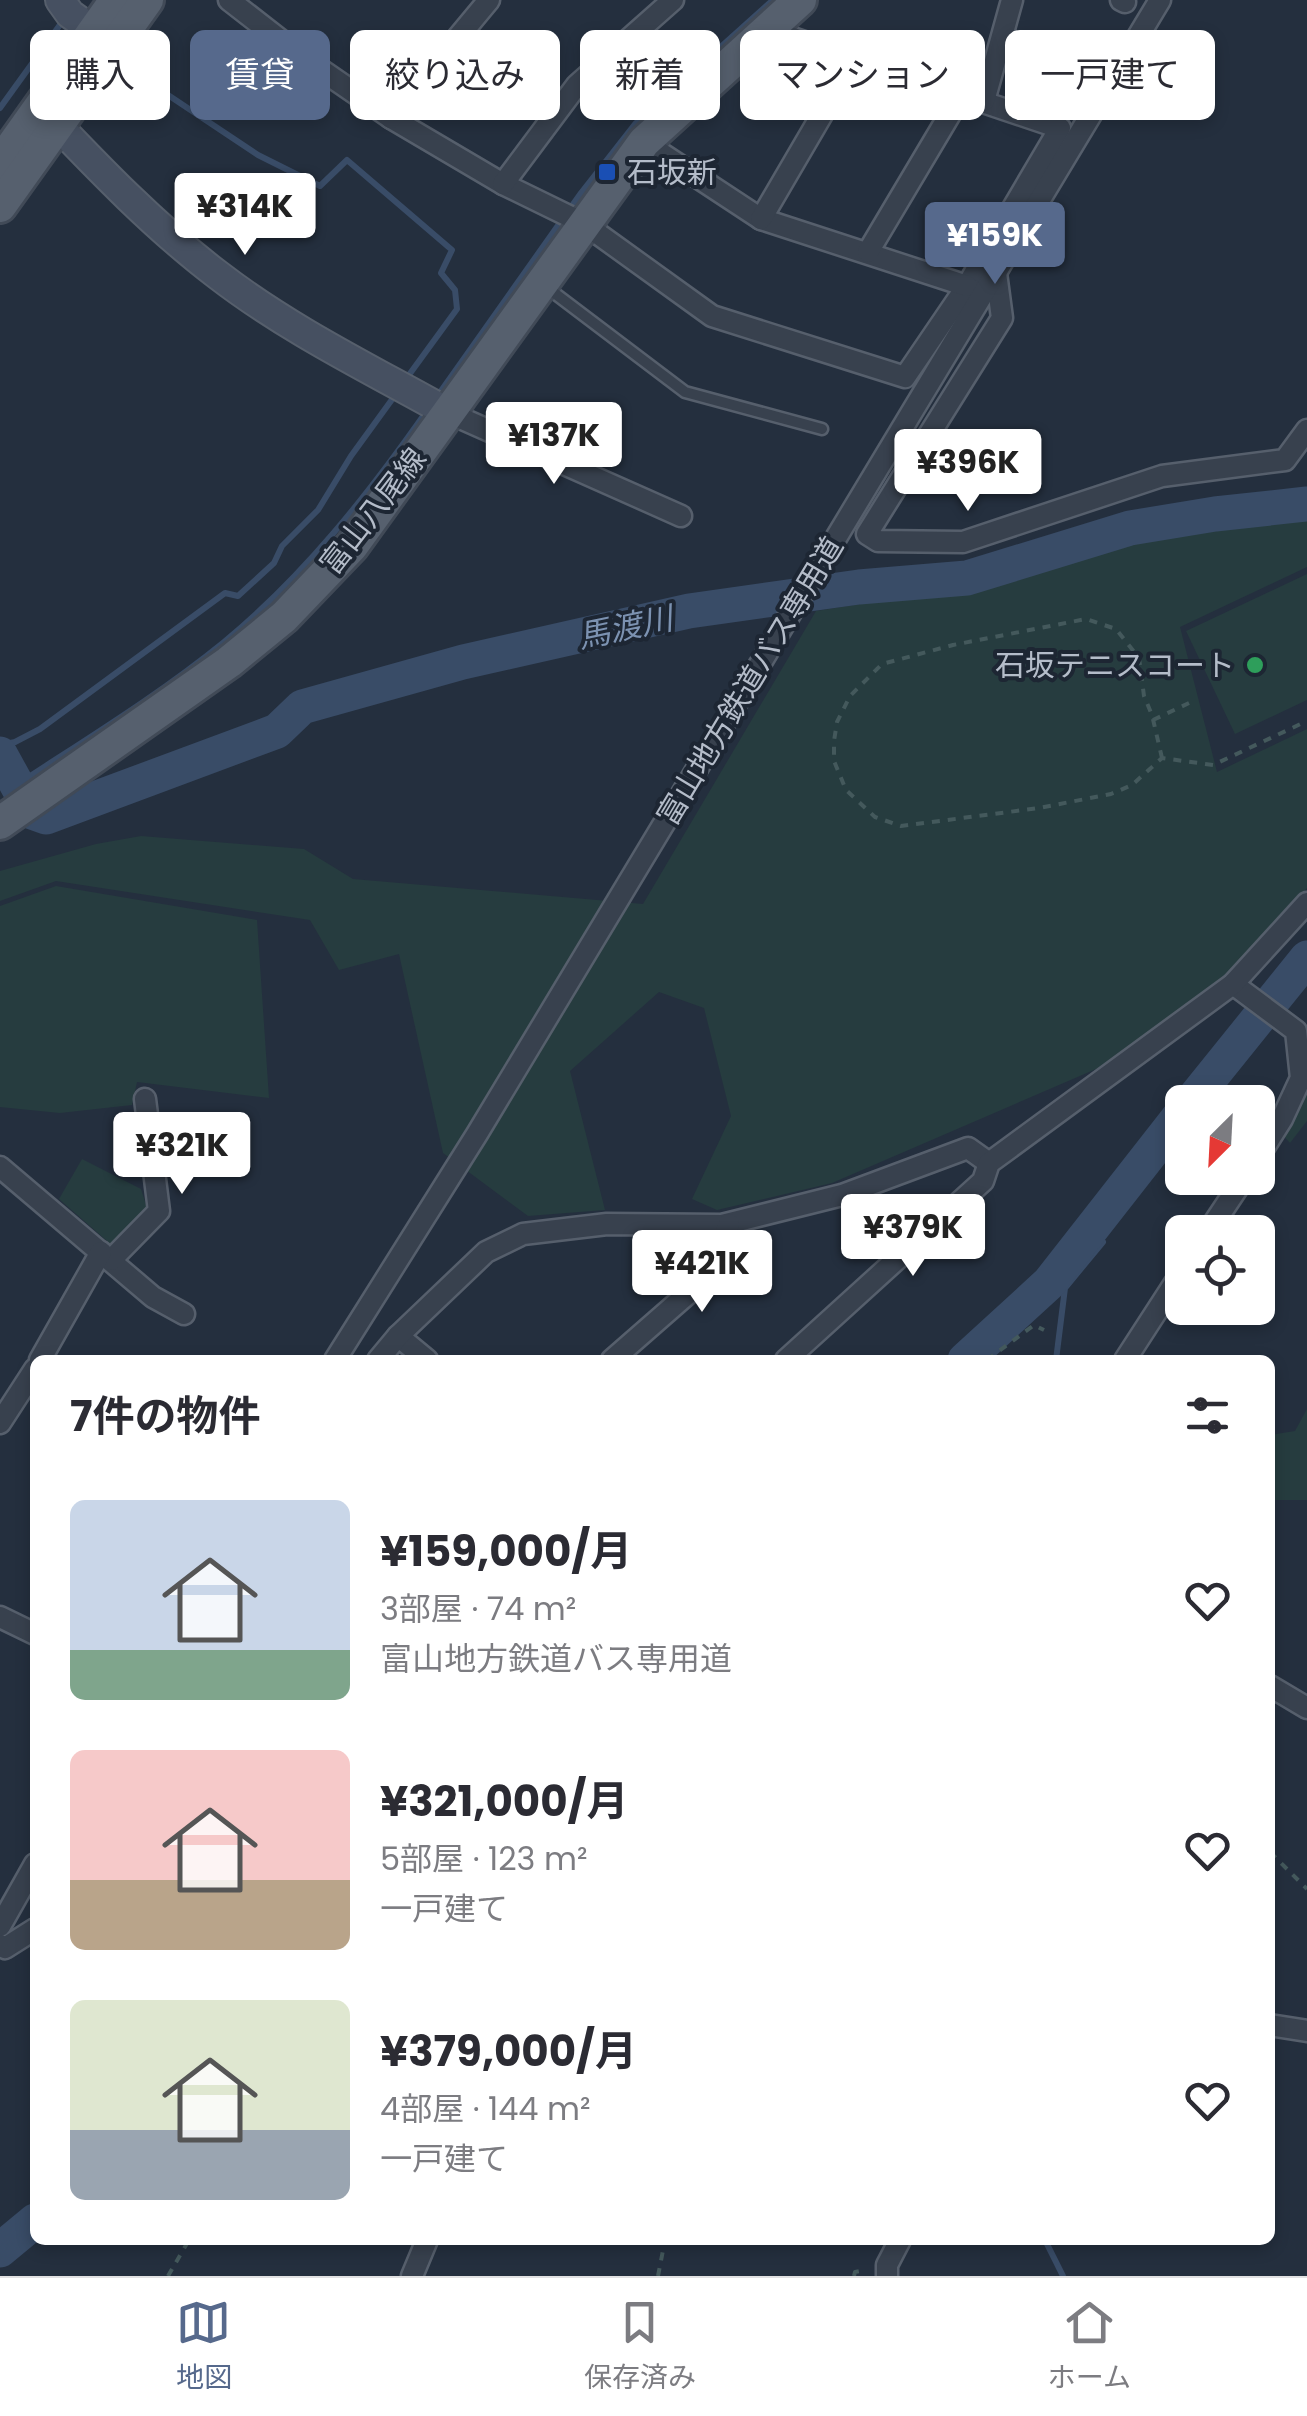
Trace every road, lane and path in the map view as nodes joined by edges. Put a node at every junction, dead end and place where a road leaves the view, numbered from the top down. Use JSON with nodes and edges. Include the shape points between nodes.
{"nodes":[{"id":1,"x":60,"y":0,"type":"edge"},
{"id":2,"x":116,"y":0,"type":"edge"},
{"id":3,"x":147,"y":0,"type":"edge"},
{"id":4,"x":229,"y":0,"type":"edge"},
{"id":5,"x":489,"y":0,"type":"edge"},
{"id":6,"x":673,"y":0,"type":"edge"},
{"id":7,"x":800,"y":0,"type":"edge"},
{"id":8,"x":1012,"y":0,"type":"edge"},
{"id":9,"x":1160,"y":0,"type":"edge"},
{"id":10,"x":766,"y":28,"type":"junction"},
{"id":11,"x":92,"y":30,"type":"edge"},
{"id":12,"x":107,"y":30,"type":"edge"},
{"id":13,"x":114,"y":30,"type":"edge"},
{"id":14,"x":464,"y":30,"type":"edge"},
{"id":15,"x":772,"y":30,"type":"edge"},
{"id":16,"x":350,"y":90,"type":"edge"},
{"id":17,"x":985,"y":97,"type":"edge"},
{"id":18,"x":985,"y":101,"type":"edge"},
{"id":19,"x":45,"y":120,"type":"edge"},
{"id":20,"x":47,"y":120,"type":"edge"},
{"id":21,"x":53,"y":120,"type":"edge"},
{"id":22,"x":394,"y":120,"type":"edge"},
{"id":23,"x":820,"y":120,"type":"edge"},
{"id":24,"x":947,"y":120,"type":"edge"},
{"id":25,"x":644,"y":142,"type":"junction"},
{"id":26,"x":0,"y":163,"type":"edge"},
{"id":27,"x":503,"y":184,"type":"junction"},
{"id":28,"x":0,"y":206,"type":"edge"},
{"id":29,"x":762,"y":219,"type":"junction"},
{"id":30,"x":584,"y":222,"type":"junction"},
{"id":31,"x":868,"y":252,"type":"junction"},
{"id":32,"x":996,"y":273,"type":"junction"},
{"id":33,"x":540,"y":282,"type":"junction"},
{"id":34,"x":967,"y":286,"type":"junction"},
{"id":35,"x":447,"y":412,"type":"junction"},
{"id":36,"x":822,"y":429,"type":"dead end"},
{"id":37,"x":1307,"y":430,"type":"edge"},
{"id":38,"x":682,"y":516,"type":"dead end"},
{"id":39,"x":1189,"y":703,"type":"dead end"},
{"id":40,"x":1154,"y":720,"type":"junction"},
{"id":41,"x":1307,"y":721,"type":"edge"},
{"id":42,"x":1162,"y":758,"type":"junction"},
{"id":43,"x":0,"y":823,"type":"edge"},
{"id":44,"x":1307,"y":904,"type":"edge"},
{"id":45,"x":1234,"y":984,"type":"junction"},
{"id":46,"x":145,"y":1099,"type":"dead end"},
{"id":47,"x":1275,"y":1131,"type":"edge"},
{"id":48,"x":989,"y":1163,"type":"junction"},
{"id":49,"x":0,"y":1167,"type":"edge"},
{"id":50,"x":728,"y":1224,"type":"junction"},
{"id":51,"x":106,"y":1256,"type":"junction"},
{"id":52,"x":1165,"y":1298,"type":"edge"},
{"id":53,"x":184,"y":1314,"type":"dead end"},
{"id":54,"x":1044,"y":1330,"type":"dead end"},
{"id":55,"x":398,"y":1336,"type":"junction"},
{"id":56,"x":43,"y":1355,"type":"edge"},
{"id":57,"x":339,"y":1355,"type":"edge"},
{"id":58,"x":382,"y":1355,"type":"edge"},
{"id":59,"x":420,"y":1355,"type":"edge"},
{"id":60,"x":618,"y":1355,"type":"edge"},
{"id":61,"x":792,"y":1355,"type":"edge"},
{"id":62,"x":994,"y":1355,"type":"edge"},
{"id":63,"x":1128,"y":1355,"type":"edge"},
{"id":64,"x":30,"y":1376,"type":"edge"},
{"id":65,"x":0,"y":1423,"type":"edge"},
{"id":66,"x":0,"y":1617,"type":"edge"},
{"id":67,"x":30,"y":1632,"type":"edge"},
{"id":68,"x":1275,"y":1689,"type":"edge"},
{"id":69,"x":1307,"y":1708,"type":"edge"},
{"id":70,"x":1275,"y":1857,"type":"edge"},
{"id":71,"x":30,"y":1873,"type":"edge"},
{"id":72,"x":1307,"y":1889,"type":"edge"},
{"id":73,"x":0,"y":1926,"type":"edge"},
{"id":74,"x":30,"y":1932,"type":"edge"},
{"id":75,"x":0,"y":1945,"type":"edge"},
{"id":76,"x":1275,"y":2027,"type":"edge"},
{"id":77,"x":1307,"y":2031,"type":"edge"},
{"id":78,"x":186,"y":2245,"type":"edge"},
{"id":79,"x":426,"y":2245,"type":"edge"},
{"id":80,"x":664,"y":2245,"type":"edge"},
{"id":81,"x":897,"y":2245,"type":"edge"},
{"id":82,"x":168,"y":2276,"type":"edge"},
{"id":83,"x":412,"y":2276,"type":"edge"},
{"id":84,"x":658,"y":2276,"type":"edge"},
{"id":85,"x":887,"y":2276,"type":"edge"}],
"edges":[{"from":1,"to":11,"type":"street"},
{"from":2,"to":12,"type":"main road"},
{"from":3,"to":13,"type":"main road"},
{"from":4,"to":16,"type":"street"},
{"from":5,"to":14,"type":"street"},
{"from":6,"to":27,"type":"street","via":[[577,85]]},
{"from":7,"to":10,"type":"main road","name":"富山八尾線"},
{"from":8,"to":17,"type":"street"},
{"from":9,"to":32,"type":"street","name":"富山地方鉄道バス専用道"},
{"from":10,"to":15,"type":"street"},
{"from":10,"to":25,"type":"main road","name":"富山八尾線"},
{"from":18,"to":34,"type":"street","via":[[1060,128]]},
{"from":19,"to":26,"type":"main road"},
{"from":20,"to":28,"type":"main road"},
{"from":21,"to":35,"type":"street","via":[[218,275],[310,336]]},
{"from":22,"to":27,"type":"street"},
{"from":23,"to":29,"type":"street"},
{"from":24,"to":31,"type":"street"},
{"from":25,"to":29,"type":"street"},
{"from":25,"to":30,"type":"main road","name":"富山八尾線"},
{"from":27,"to":30,"type":"street"},
{"from":29,"to":31,"type":"street"},
{"from":30,"to":33,"type":"main road","name":"富山八尾線"},
{"from":30,"to":34,"type":"street","via":[[712,316],[905,377]]},
{"from":31,"to":34,"type":"street"},
{"from":32,"to":37,"type":"street","via":[[1002,318],[867,534],[878,541],[962,542],[1162,476],[1285,460]]},
{"from":32,"to":57,"type":"street","name":"富山地方鉄道バス専用道"},
{"from":33,"to":35,"type":"main road","name":"富山八尾線"},
{"from":33,"to":36,"type":"lane","via":[[685,392]]},
{"from":35,"to":38,"type":"street"},
{"from":35,"to":43,"type":"main road","name":"富山八尾線","via":[[352,546],[284,617]]},
{"from":39,"to":40,"type":"path"},
{"from":40,"to":42,"type":"path"},
{"from":40,"to":42,"type":"path","via":[[1139,658],[1116,629],[1086,619],[882,664],[850,696],[838,722],[834,761],[846,790],[874,817],[901,826],[1111,794]]},
{"from":41,"to":42,"type":"path","via":[[1213,765]]},
{"from":44,"to":45,"type":"street"},
{"from":45,"to":47,"type":"street","via":[[1296,1031],[1301,1078]]},
{"from":45,"to":48,"type":"street"},
{"from":46,"to":51,"type":"street","via":[[158,1211]]},
{"from":48,"to":50,"type":"street","via":[[968,1148],[842,1196]]},
{"from":48,"to":61,"type":"street","via":[[983,1181]]},
{"from":49,"to":51,"type":"street"},
{"from":50,"to":55,"type":"street","via":[[606,1224],[523,1234],[486,1252]]},
{"from":50,"to":60,"type":"street","via":[[708,1276]]},
{"from":51,"to":53,"type":"street"},
{"from":51,"to":56,"type":"street"},
{"from":52,"to":63,"type":"street"},
{"from":54,"to":62,"type":"path","via":[[1034,1325]]},
{"from":55,"to":58,"type":"street"},
{"from":55,"to":59,"type":"street"},
{"from":64,"to":65,"type":"street"},
{"from":66,"to":67,"type":"street"},
{"from":68,"to":69,"type":"street"},
{"from":70,"to":72,"type":"path"},
{"from":71,"to":73,"type":"street"},
{"from":74,"to":75,"type":"street","via":[[6,1948]]},
{"from":76,"to":77,"type":"street"},
{"from":78,"to":82,"type":"path"},
{"from":79,"to":83,"type":"street"},
{"from":80,"to":84,"type":"path"},
{"from":81,"to":85,"type":"street"}]}
